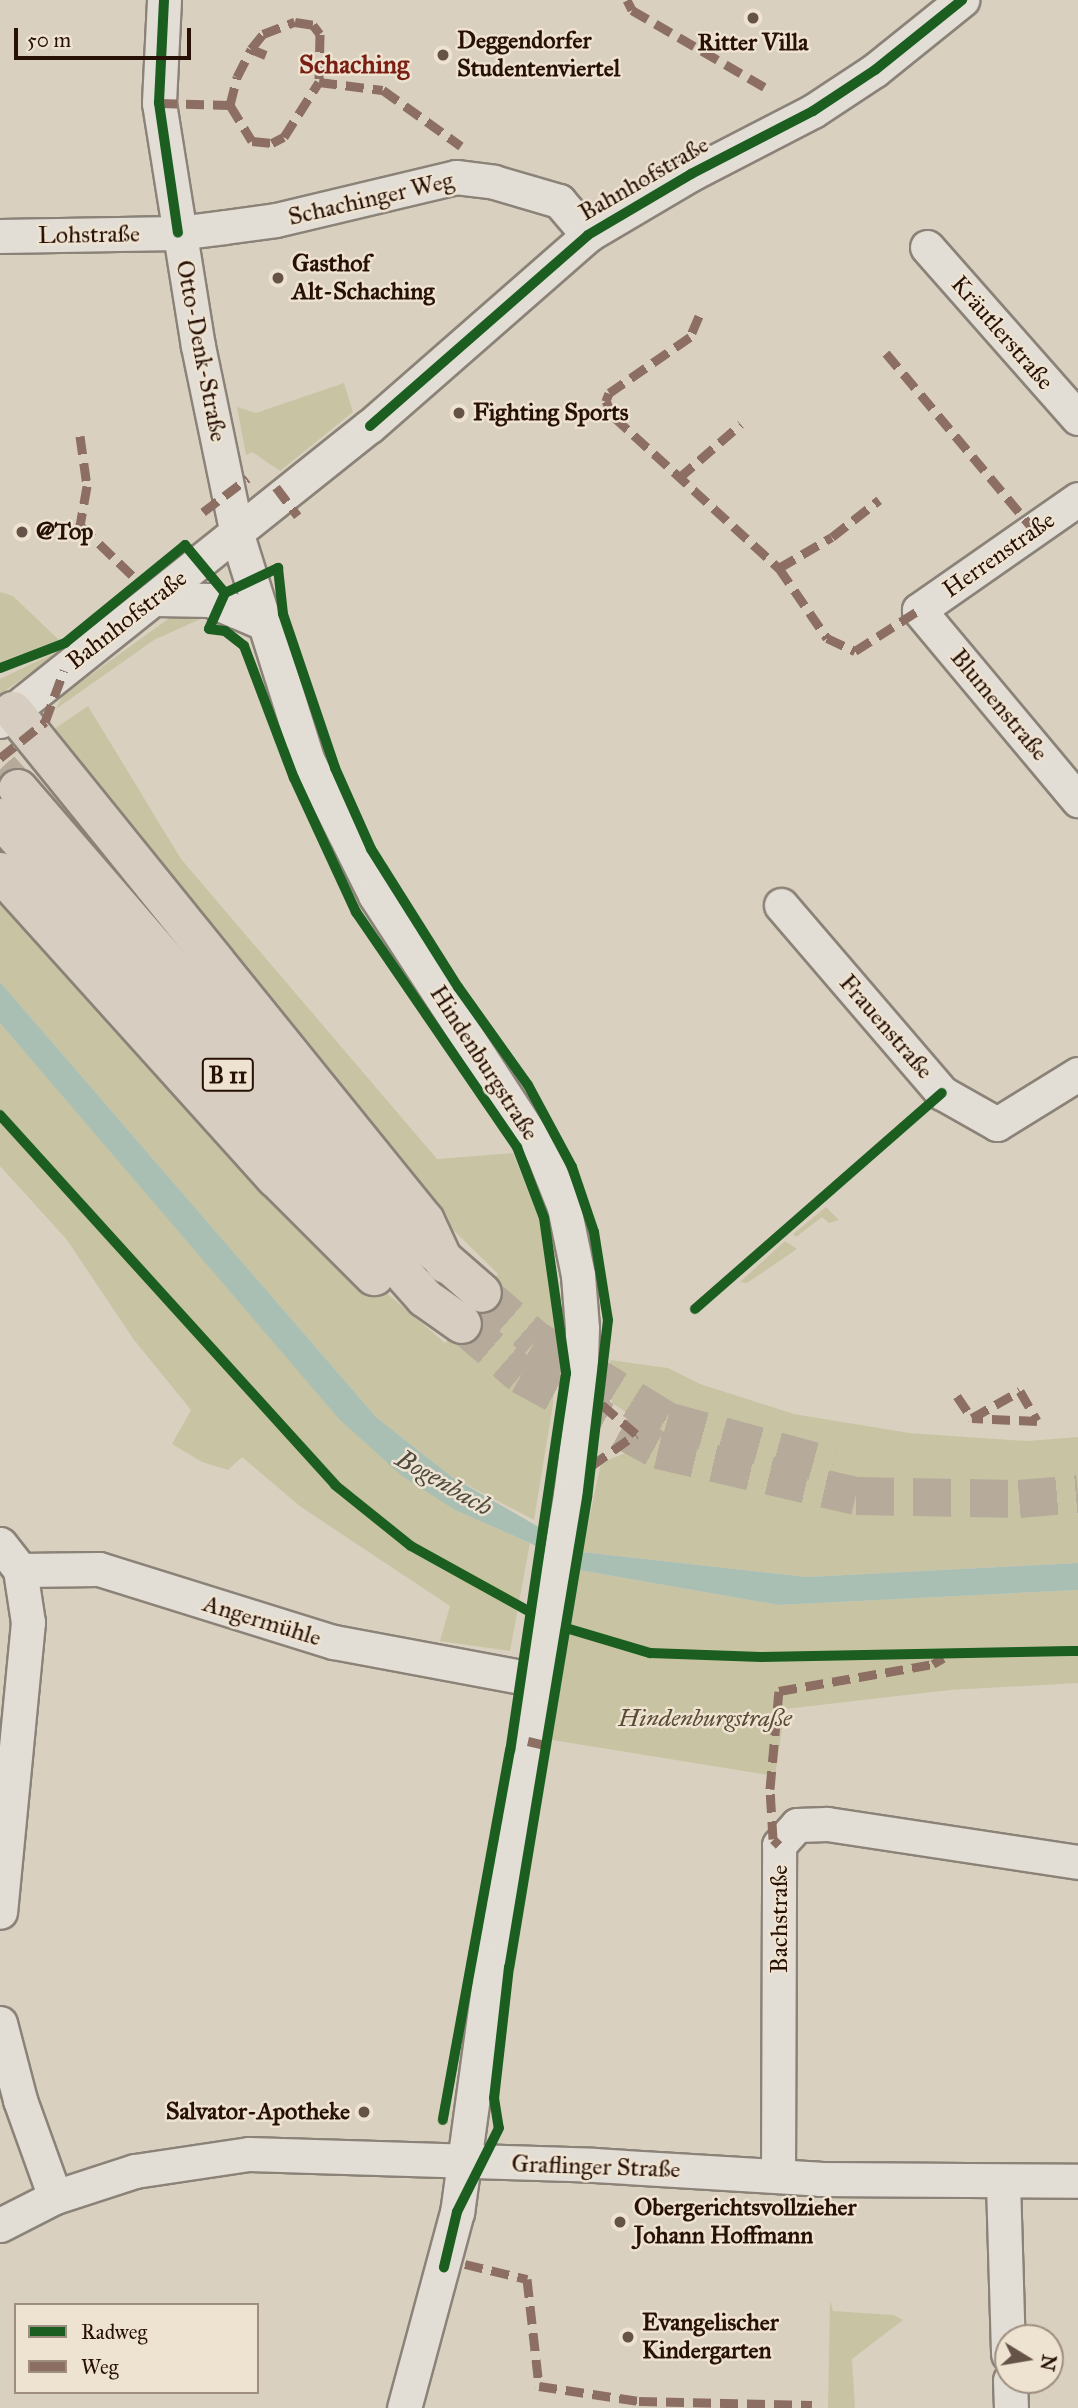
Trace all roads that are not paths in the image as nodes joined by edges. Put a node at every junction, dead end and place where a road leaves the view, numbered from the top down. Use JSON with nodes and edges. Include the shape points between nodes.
{"nodes":[{"id":1,"x":164,"y":0,"type":"edge"},
{"id":2,"x":962,"y":0,"type":"edge"},
{"id":3,"x":178,"y":233,"type":"junction"},
{"id":4,"x":588,"y":235,"type":"junction"},
{"id":5,"x":0,"y":236,"type":"edge"},
{"id":6,"x":926,"y":247,"type":"dead end"},
{"id":7,"x":1078,"y":418,"type":"edge"},
{"id":8,"x":1078,"y":499,"type":"edge"},
{"id":9,"x":237,"y":535,"type":"junction"},
{"id":10,"x":156,"y":599,"type":"junction"},
{"id":11,"x":919,"y":610,"type":"joint"},
{"id":12,"x":268,"y":625,"type":"junction"},
{"id":13,"x":7,"y":716,"type":"edge"},
{"id":14,"x":1078,"y":800,"type":"edge"},
{"id":15,"x":9,"y":804,"type":"edge"},
{"id":16,"x":0,"y":872,"type":"edge"},
{"id":17,"x":781,"y":905,"type":"dead end"},
{"id":18,"x":1078,"y":1074,"type":"edge"},
{"id":19,"x":445,"y":1264,"type":"junction"},
{"id":20,"x":425,"y":1298,"type":"junction"},
{"id":21,"x":0,"y":1544,"type":"edge"},
{"id":22,"x":20,"y":1570,"type":"junction"},
{"id":23,"x":538,"y":1680,"type":"junction"},
{"id":24,"x":1078,"y":1862,"type":"edge"},
{"id":25,"x":0,"y":1912,"type":"edge"},
{"id":26,"x":2,"y":2044,"type":"edge"},
{"id":27,"x":464,"y":2162,"type":"junction"},
{"id":28,"x":778,"y":2176,"type":"junction"},
{"id":29,"x":1078,"y":2181,"type":"edge"},
{"id":30,"x":1003,"y":2183,"type":"junction"},
{"id":31,"x":55,"y":2197,"type":"junction"},
{"id":32,"x":0,"y":2225,"type":"edge"},
{"id":33,"x":1007,"y":2324,"type":"edge"},
{"id":34,"x":404,"y":2408,"type":"edge"}],
"edges":[{"from":1,"to":3,"type":"street","name":"Otto-Denk-Straße","via":[[159,103]]},
{"from":2,"to":4,"type":"street","name":"Bahnhofstraße","via":[[875,70],[813,111],[691,174]]},
{"from":3,"to":4,"type":"street","name":"Schachinger Weg","via":[[276,220],[456,177],[494,182],[559,201]]},
{"from":3,"to":5,"type":"street","name":"Lohstraße"},
{"from":3,"to":9,"type":"street","name":"Otto-Denk-Straße"},
{"from":4,"to":9,"type":"street","name":"Bahnhofstraße","via":[[370,426]]},
{"from":6,"to":7,"type":"street","name":"Kräutlerstraße"},
{"from":8,"to":11,"type":"street","name":"Herrenstraße"},
{"from":9,"to":10,"type":"street","name":"Bahnhofstraße"},
{"from":9,"to":12,"type":"street","name":"Hindenburgstraße"},
{"from":10,"to":12,"type":"street","via":[[210,600]]},
{"from":10,"to":13,"type":"street","name":"Bahnhofstraße"},
{"from":11,"to":14,"type":"street","name":"Blumenstraße"},
{"from":12,"to":23,"type":"street","name":"Hindenburgstraße","via":[[307,759],[375,895],[542,1152],[564,1207],[578,1275],[582,1328],[579,1424]]},
{"from":13,"to":19,"type":"highway","number":"B 11","via":[[425,1221]]},
{"from":15,"to":19,"type":"highway","number":"B 11","via":[[328,1148]]},
{"from":15,"to":20,"type":"highway","number":"B 11"},
{"from":16,"to":20,"type":"highway","number":"B 11","via":[[276,1178],[383,1285]]},
{"from":17,"to":18,"type":"street","name":"Frauenstraße","via":[[942,1093],[997,1124]]},
{"from":19,"to":20,"type":"highway","number":"B 11","via":[[472,1309]]},
{"from":21,"to":22,"type":"street"},
{"from":22,"to":23,"type":"street","name":"Angermühle","via":[[99,1569],[334,1642]]},
{"from":22,"to":25,"type":"street","via":[[28,1622]]},
{"from":23,"to":27,"type":"street","name":"Hindenburgstraße"},
{"from":24,"to":28,"type":"street","name":"Bachstraße","via":[[827,1824],[797,1825],[779,1845]]},
{"from":26,"to":31,"type":"street"},
{"from":27,"to":28,"type":"street","name":"Graflinger Straße"},
{"from":27,"to":31,"type":"street","name":"Graflinger Straße","via":[[248,2154],[135,2171]]},
{"from":27,"to":34,"type":"street","name":"Hindenburgstraße","via":[[436,2299]]},
{"from":28,"to":30,"type":"street","name":"Graflinger Straße"},
{"from":29,"to":30,"type":"street","name":"Graflinger Straße"},
{"from":30,"to":33,"type":"street"},
{"from":31,"to":32,"type":"street","name":"Graflinger Straße"}]}
